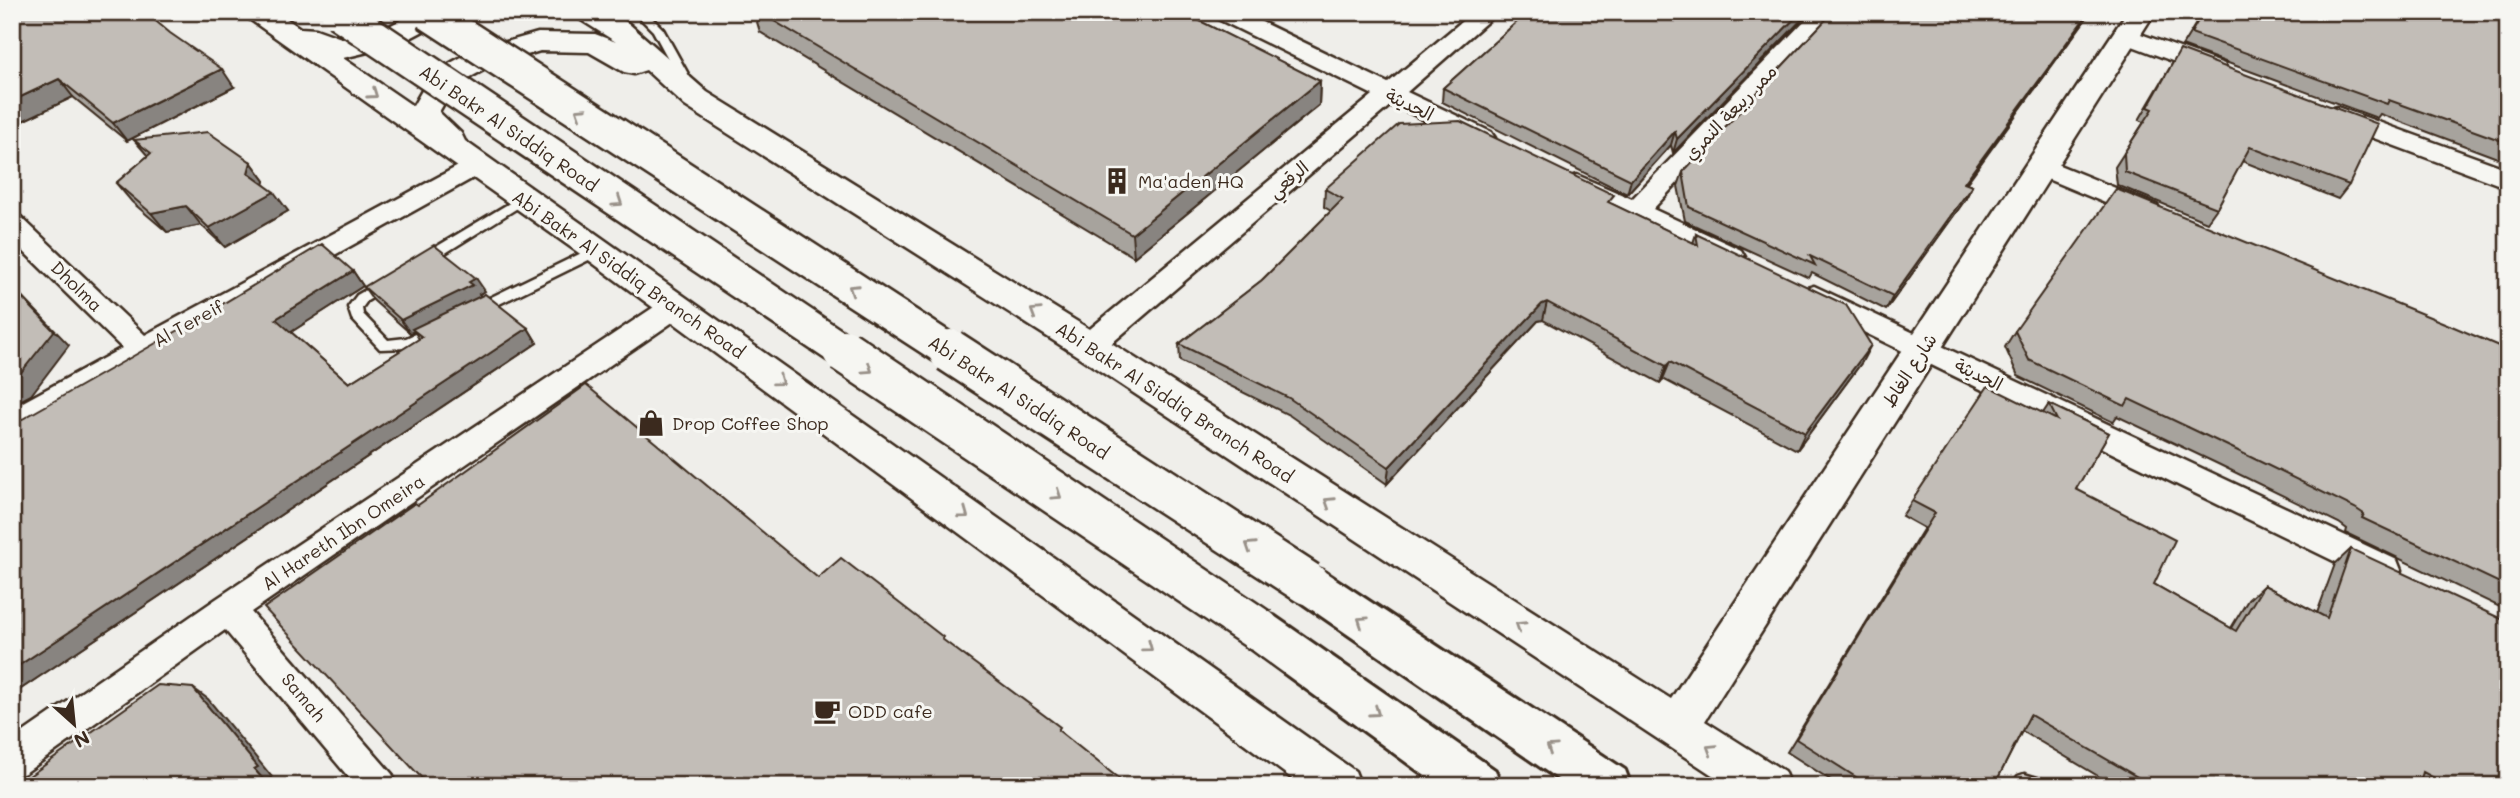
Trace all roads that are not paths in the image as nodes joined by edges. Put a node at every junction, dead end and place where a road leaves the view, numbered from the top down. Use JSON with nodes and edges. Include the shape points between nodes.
{"nodes":[{"id":1,"x":338,"y":12,"type":"edge"},
{"id":2,"x":427,"y":12,"type":"edge"},
{"id":3,"x":438,"y":12,"type":"edge"},
{"id":4,"x":588,"y":12,"type":"edge"},
{"id":5,"x":639,"y":12,"type":"edge"},
{"id":6,"x":1222,"y":12,"type":"edge"},
{"id":7,"x":1487,"y":12,"type":"edge"},
{"id":8,"x":1826,"y":12,"type":"edge"},
{"id":9,"x":262,"y":15,"type":"edge"},
{"id":10,"x":2134,"y":24,"type":"edge"},
{"id":11,"x":2241,"y":79,"type":"edge"},
{"id":12,"x":1391,"y":94,"type":"junction"},
{"id":13,"x":696,"y":99,"type":"junction"},
{"id":14,"x":2317,"y":107,"type":"edge"},
{"id":15,"x":1501,"y":147,"type":"edge"},
{"id":16,"x":475,"y":166,"type":"junction"},
{"id":17,"x":2042,"y":167,"type":"junction"},
{"id":18,"x":1549,"y":171,"type":"edge"},
{"id":19,"x":2508,"y":179,"type":"edge"},
{"id":20,"x":523,"y":199,"type":"junction"},
{"id":21,"x":1635,"y":212,"type":"junction"},
{"id":22,"x":2171,"y":220,"type":"edge"},
{"id":23,"x":12,"y":223,"type":"edge"},
{"id":24,"x":598,"y":250,"type":"junction"},
{"id":25,"x":1748,"y":265,"type":"edge"},
{"id":26,"x":1786,"y":283,"type":"edge"},
{"id":27,"x":676,"y":306,"type":"junction"},
{"id":28,"x":468,"y":314,"type":"edge"},
{"id":29,"x":444,"y":326,"type":"edge"},
{"id":30,"x":1089,"y":346,"type":"junction"},
{"id":31,"x":1924,"y":347,"type":"junction"},
{"id":32,"x":141,"y":349,"type":"junction"},
{"id":33,"x":12,"y":422,"type":"edge"},
{"id":34,"x":2408,"y":582,"type":"edge"},
{"id":35,"x":228,"y":609,"type":"junction"},
{"id":36,"x":1676,"y":727,"type":"junction"},
{"id":37,"x":12,"y":761,"type":"edge"},
{"id":38,"x":379,"y":786,"type":"edge"},
{"id":39,"x":1339,"y":786,"type":"edge"},
{"id":40,"x":1478,"y":786,"type":"edge"},
{"id":41,"x":1608,"y":786,"type":"edge"},
{"id":42,"x":1768,"y":786,"type":"edge"},
{"id":43,"x":2020,"y":786,"type":"edge"},
{"id":44,"x":2038,"y":786,"type":"edge"}],
"edges":[{"from":1,"to":40,"type":"main road","name":"Abi Bakr Al Siddiq Road","one_way":true,"bridge":true,"via":[[1259,630]]},
{"from":41,"to":2,"type":"main road","name":"Abi Bakr Al Siddiq Road","one_way":true,"bridge":true,"via":[[1307,583]]},
{"from":3,"to":9,"type":"street","via":[[387,39],[342,49]]},
{"from":4,"to":13,"type":"street","name":"Abi Bakr Al Siddiq Branch Road","via":[[618,29]]},
{"from":5,"to":13,"type":"lane","via":[[658,29]]},
{"from":6,"to":12,"type":"street","name":"الحديثة"},
{"from":7,"to":12,"type":"street","name":"الرقعي"},
{"from":8,"to":21,"type":"street","name":"ممر ربيعة النمري"},
{"from":9,"to":16,"type":"street","name":"Abi Bakr Al Siddiq Branch Road","one_way":true},
{"from":10,"to":11,"type":"street"},
{"from":10,"to":17,"type":"street","name":"شارع الغاط"},
{"from":12,"to":15,"type":"street","name":"الحديثة"},
{"from":12,"to":30,"type":"street","name":"الرقعي"},
{"from":13,"to":16,"type":"street","via":[[595,44],[538,42],[481,59],[443,80],[423,114]]},
{"from":30,"to":13,"type":"street","name":"Abi Bakr Al Siddiq Branch Road","one_way":true},
{"from":14,"to":19,"type":"street"},
{"from":16,"to":20,"type":"street","name":"Abi Bakr Al Siddiq Branch Road"},
{"from":16,"to":32,"type":"street","name":"Al Tereif"},
{"from":17,"to":22,"type":"street"},
{"from":17,"to":31,"type":"street","name":"شارع الغاط"},
{"from":18,"to":21,"type":"street"},
{"from":20,"to":24,"type":"street","name":"Abi Bakr Al Siddiq Branch Road"},
{"from":20,"to":29,"type":"lane","via":[[362,298],[355,307],[357,316],[385,345],[408,343]]},
{"from":21,"to":25,"type":"street"},
{"from":23,"to":32,"type":"street","name":"Dholma"},
{"from":24,"to":27,"type":"street","name":"Abi Bakr Al Siddiq Branch Road"},
{"from":24,"to":28,"type":"lane"},
{"from":26,"to":31,"type":"street","name":"الحديثة"},
{"from":27,"to":35,"type":"street","name":"Al Hareth Ibn Omeira"},
{"from":27,"to":39,"type":"street","name":"Abi Bakr Al Siddiq Branch Road","one_way":true},
{"from":36,"to":30,"type":"street","name":"Abi Bakr Al Siddiq Branch Road","one_way":true},
{"from":31,"to":34,"type":"street","name":"الحديثة"},
{"from":31,"to":36,"type":"street","name":"شارع الغاط"},
{"from":32,"to":33,"type":"street","name":"Al Tereif"},
{"from":35,"to":37,"type":"street","name":"Al Hareth Ibn Omeira"},
{"from":35,"to":38,"type":"street","name":"Samah"},
{"from":42,"to":36,"type":"street","name":"Abi Bakr Al Siddiq Branch Road","one_way":true},
{"from":43,"to":44,"type":"lane","via":[[2024,782]]}]}
